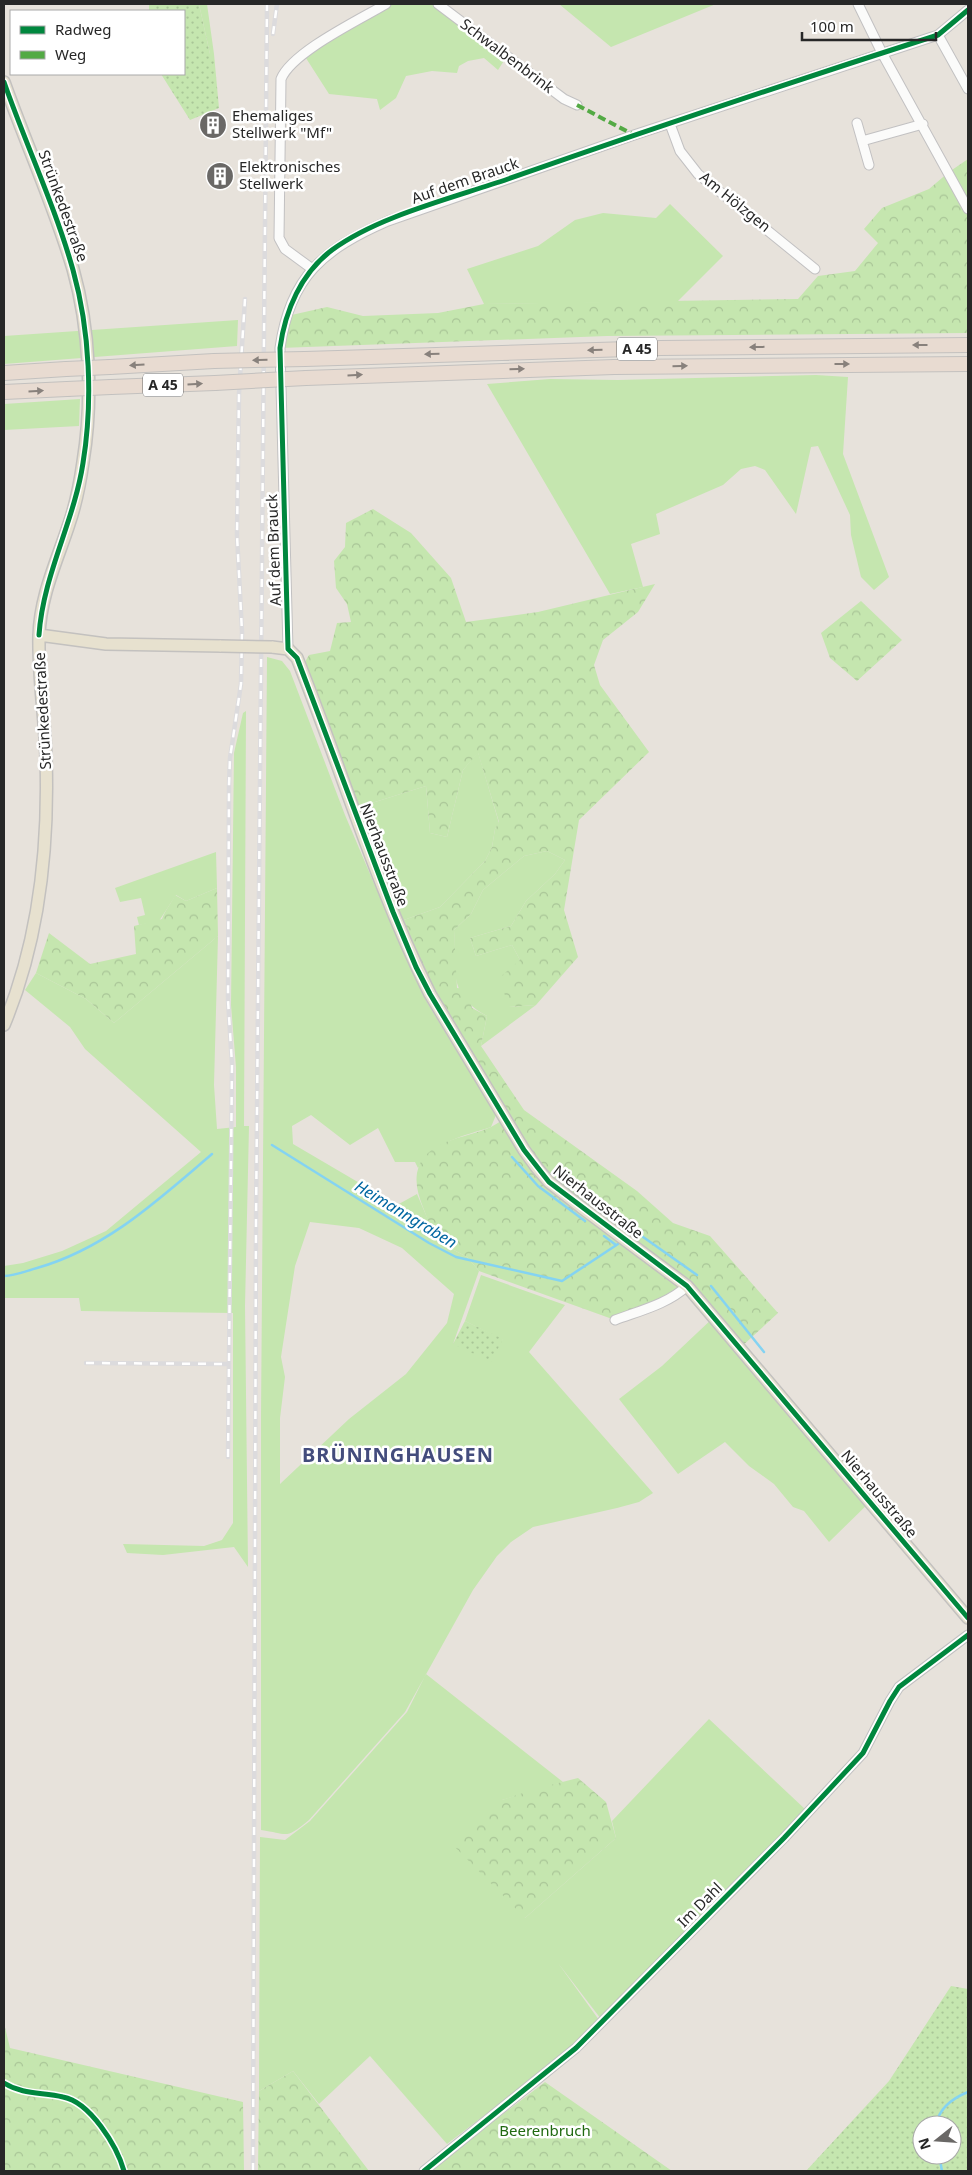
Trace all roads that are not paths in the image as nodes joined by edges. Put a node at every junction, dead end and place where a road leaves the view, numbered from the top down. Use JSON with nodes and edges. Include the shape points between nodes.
{"nodes":[{"id":1,"x":386,"y":4,"type":"edge"},
{"id":2,"x":438,"y":4,"type":"edge"},
{"id":3,"x":858,"y":4,"type":"edge"},
{"id":4,"x":968,"y":10,"type":"edge"},
{"id":5,"x":938,"y":35,"type":"junction"},
{"id":6,"x":882,"y":53,"type":"junction"},
{"id":7,"x":4,"y":82,"type":"edge"},
{"id":8,"x":968,"y":89,"type":"edge"},
{"id":9,"x":577,"y":106,"type":"dead end"},
{"id":10,"x":857,"y":123,"type":"dead end"},
{"id":11,"x":670,"y":124,"type":"junction"},
{"id":12,"x":923,"y":124,"type":"junction"},
{"id":13,"x":862,"y":141,"type":"junction"},
{"id":14,"x":869,"y":165,"type":"dead end"},
{"id":15,"x":968,"y":209,"type":"edge"},
{"id":16,"x":311,"y":268,"type":"junction"},
{"id":17,"x":815,"y":269,"type":"dead end"},
{"id":18,"x":968,"y":345,"type":"edge"},
{"id":19,"x":968,"y":364,"type":"edge"},
{"id":20,"x":4,"y":373,"type":"edge"},
{"id":21,"x":4,"y":392,"type":"edge"},
{"id":22,"x":39,"y":635,"type":"junction"},
{"id":23,"x":288,"y":649,"type":"junction"},
{"id":24,"x":4,"y":1025,"type":"edge"},
{"id":25,"x":687,"y":1286,"type":"junction"},
{"id":26,"x":615,"y":1320,"type":"dead end"},
{"id":27,"x":968,"y":1618,"type":"edge"},
{"id":28,"x":968,"y":1635,"type":"edge"},
{"id":29,"x":424,"y":2171,"type":"edge"}],
"edges":[{"from":1,"to":16,"type":"street","via":[[299,56],[281,79],[279,238],[285,249]]},
{"from":2,"to":9,"type":"street","name":"Schwalbenbrink"},
{"from":3,"to":6,"type":"street"},
{"from":4,"to":5,"type":"street","name":"Auf dem Brauck"},
{"from":5,"to":6,"type":"street","name":"Auf dem Brauck"},
{"from":5,"to":8,"type":"street"},
{"from":6,"to":11,"type":"street","name":"Auf dem Brauck"},
{"from":6,"to":12,"type":"street"},
{"from":7,"to":22,"type":"main road","name":"Strünkedestraße","via":[[73,271],[86,344],[88,389],[83,464],[76,502],[48,583]]},
{"from":10,"to":13,"type":"street"},
{"from":11,"to":16,"type":"street","name":"Auf dem Brauck","via":[[389,221],[331,250]]},
{"from":11,"to":17,"type":"street","name":"Am Hölzgen","via":[[680,151],[698,174]]},
{"from":12,"to":13,"type":"street"},
{"from":12,"to":15,"type":"street"},
{"from":13,"to":14,"type":"street"},
{"from":16,"to":23,"type":"street","name":"Auf dem Brauck","via":[[294,296],[280,348]]},
{"from":18,"to":20,"type":"highway","number":"A 45","one_way":true,"bridge":true,"via":[[661,348],[214,361]]},
{"from":21,"to":19,"type":"highway","number":"A 45","one_way":true,"bridge":true,"via":[[614,367]]},
{"from":22,"to":23,"type":"main road","bridge":true,"via":[[106,644]]},
{"from":22,"to":24,"type":"main road","name":"Strünkedestraße","via":[[46,756],[46,832],[31,941],[20,984]]},
{"from":23,"to":25,"type":"main road","name":"Nierhausstraße","via":[[297,658],[416,967],[524,1150],[549,1182]]},
{"from":25,"to":26,"type":"street","via":[[661,1302]]},
{"from":25,"to":27,"type":"main road","name":"Nierhausstraße"},
{"from":28,"to":29,"type":"street","name":"Im Dahl","via":[[899,1687],[864,1753],[576,2048]]}]}
